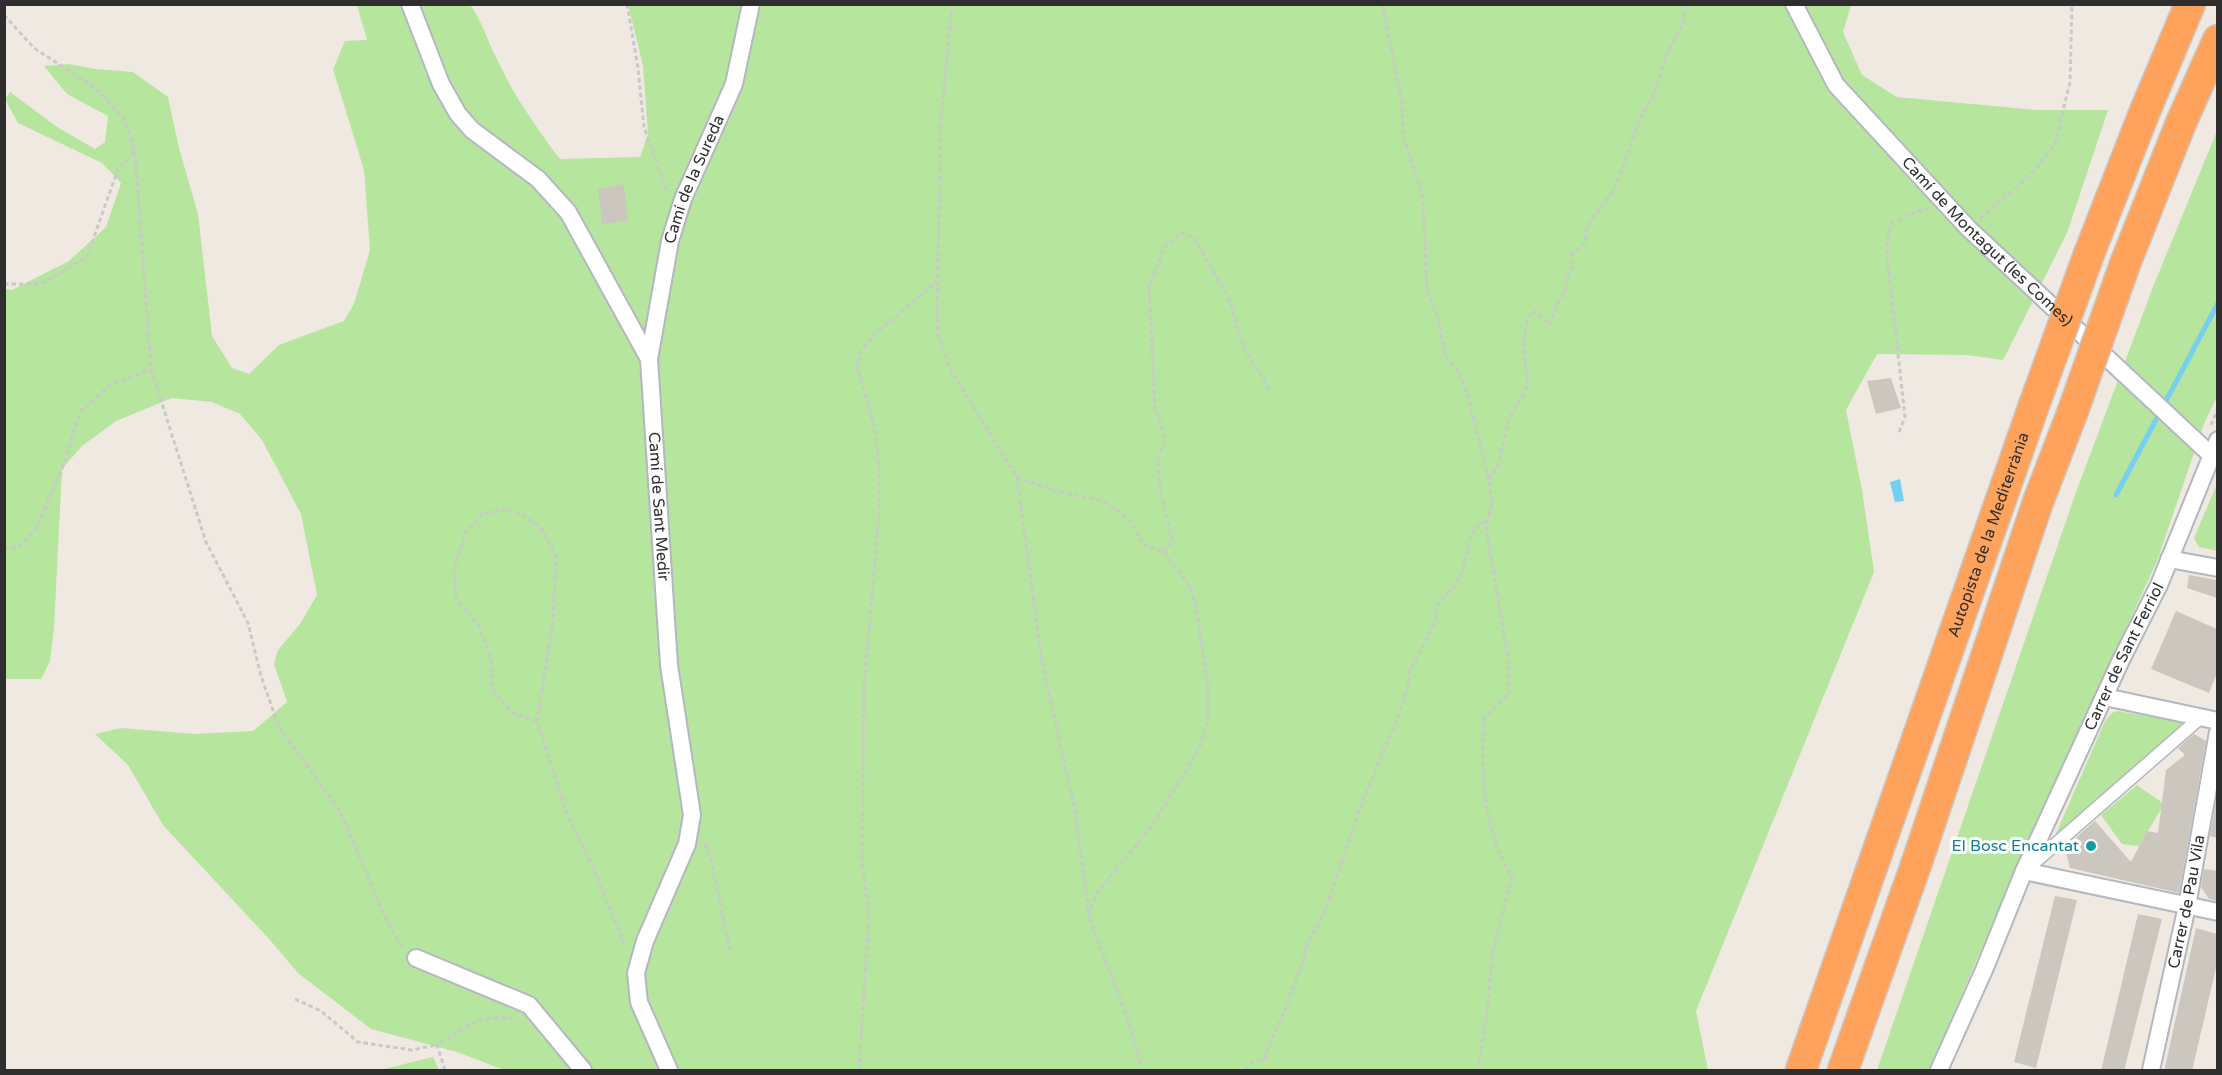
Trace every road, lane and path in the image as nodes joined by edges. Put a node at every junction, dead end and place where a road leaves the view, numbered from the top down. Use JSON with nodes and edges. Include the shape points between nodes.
{"nodes":[{"id":1,"x":410,"y":4,"type":"edge"},
{"id":2,"x":627,"y":4,"type":"edge"},
{"id":3,"x":751,"y":4,"type":"edge"},
{"id":4,"x":952,"y":4,"type":"edge"},
{"id":5,"x":1382,"y":4,"type":"edge"},
{"id":6,"x":1686,"y":4,"type":"edge"},
{"id":7,"x":1794,"y":4,"type":"edge"},
{"id":8,"x":2072,"y":4,"type":"edge"},
{"id":9,"x":2190,"y":4,"type":"edge"},
{"id":10,"x":4,"y":15,"type":"edge"},
{"id":11,"x":2217,"y":40,"type":"edge"},
{"id":12,"x":135,"y":152,"type":"junction"},
{"id":13,"x":1944,"y":202,"type":"junction"},
{"id":14,"x":677,"y":219,"type":"junction"},
{"id":15,"x":1968,"y":228,"type":"junction"},
{"id":16,"x":937,"y":281,"type":"junction"},
{"id":17,"x":4,"y":284,"type":"edge"},
{"id":18,"x":649,"y":359,"type":"junction"},
{"id":19,"x":151,"y":369,"type":"junction"},
{"id":20,"x":1269,"y":389,"type":"dead end"},
{"id":21,"x":2217,"y":408,"type":"edge"},
{"id":22,"x":1899,"y":432,"type":"dead end"},
{"id":23,"x":2214,"y":444,"type":"edge"},
{"id":24,"x":1017,"y":477,"type":"junction"},
{"id":25,"x":1490,"y":480,"type":"junction"},
{"id":26,"x":1488,"y":521,"type":"junction"},
{"id":27,"x":4,"y":549,"type":"edge"},
{"id":28,"x":1163,"y":551,"type":"junction"},
{"id":29,"x":2169,"y":559,"type":"junction"},
{"id":30,"x":2217,"y":568,"type":"edge"},
{"id":31,"x":2106,"y":697,"type":"junction"},
{"id":32,"x":2200,"y":718,"type":"junction"},
{"id":33,"x":537,"y":721,"type":"junction"},
{"id":34,"x":2217,"y":721,"type":"edge"},
{"id":35,"x":2217,"y":732,"type":"edge"},
{"id":36,"x":692,"y":815,"type":"junction"},
{"id":37,"x":2024,"y":871,"type":"junction"},
{"id":38,"x":2187,"y":906,"type":"junction"},
{"id":39,"x":2217,"y":912,"type":"edge"},
{"id":40,"x":1089,"y":917,"type":"junction"},
{"id":41,"x":730,"y":952,"type":"dead end"},
{"id":42,"x":416,"y":958,"type":"joint"},
{"id":43,"x":636,"y":974,"type":"junction"},
{"id":44,"x":296,"y":999,"type":"dead end"},
{"id":45,"x":543,"y":1022,"type":"junction"},
{"id":46,"x":437,"y":1045,"type":"junction"},
{"id":47,"x":445,"y":1071,"type":"edge"},
{"id":48,"x":583,"y":1071,"type":"edge"},
{"id":49,"x":669,"y":1071,"type":"edge"},
{"id":50,"x":859,"y":1071,"type":"edge"},
{"id":51,"x":1142,"y":1071,"type":"edge"},
{"id":52,"x":1245,"y":1071,"type":"edge"},
{"id":53,"x":1478,"y":1071,"type":"edge"},
{"id":54,"x":1801,"y":1071,"type":"edge"},
{"id":55,"x":1843,"y":1071,"type":"edge"},
{"id":56,"x":1939,"y":1071,"type":"edge"},
{"id":57,"x":2151,"y":1071,"type":"edge"}],
"edges":[{"from":1,"to":18,"type":"street","name":"Camí de Sant Medir","via":[[441,84],[458,114],[472,130],[538,179],[568,212]]},
{"from":2,"to":14,"type":"path","via":[[644,127]]},
{"from":3,"to":14,"type":"street","name":"Camí de la Sureda","via":[[734,84]]},
{"from":4,"to":16,"type":"path","via":[[941,120]]},
{"from":5,"to":25,"type":"path","via":[[1402,102],[1403,134],[1423,198],[1427,291],[1437,313],[1445,355],[1460,374],[1468,397]]},
{"from":6,"to":25,"type":"path","via":[[1683,24],[1668,51],[1653,97],[1639,120],[1614,190],[1587,226],[1585,243],[1572,254],[1572,268],[1550,326],[1536,311],[1528,316],[1523,345],[1528,386],[1509,419],[1498,465]]},
{"from":7,"to":13,"type":"street","name":"Camí de Montagut (les Comes)","via":[[1836,85]]},
{"from":8,"to":15,"type":"path","via":[[2070,82],[2055,144],[2019,185]]},
{"from":9,"to":54,"type":"highway","name":"Autopista de la Mediterrània","bridge":true,"via":[[2089,254]]},
{"from":10,"to":12,"type":"path","via":[[34,48],[97,89],[125,120]]},
{"from":11,"to":55,"type":"highway","bridge":true,"via":[[2125,264],[2038,502]]},
{"from":12,"to":17,"type":"path","via":[[118,169],[87,257],[41,284]]},
{"from":12,"to":19,"type":"path"},
{"from":13,"to":15,"type":"street","name":"Camí de Montagut (les Comes)"},
{"from":13,"to":22,"type":"path","via":[[1892,223],[1888,238],[1905,417]]},
{"from":14,"to":18,"type":"street","name":"Camí de la Sureda"},
{"from":15,"to":23,"type":"street","name":"Camí de Montagut (les Comes)"},
{"from":16,"to":24,"type":"path","via":[[938,334],[950,369]]},
{"from":16,"to":50,"type":"path","via":[[875,334],[860,352],[857,366],[874,427],[879,464],[879,514],[864,686],[862,864],[868,914]]},
{"from":18,"to":36,"type":"street","name":"Camí de Sant Medir","via":[[669,665]]},
{"from":19,"to":27,"type":"path","via":[[111,384],[80,412],[38,526],[20,546]]},
{"from":19,"to":42,"type":"path","via":[[206,542],[248,623],[279,727],[340,812],[382,911],[399,943]]},
{"from":20,"to":28,"type":"path","via":[[1244,349],[1230,301],[1215,274],[1194,237],[1181,233],[1165,246],[1149,287],[1155,408],[1165,437],[1158,460],[1160,490],[1173,542]]},
{"from":21,"to":23,"type":"path"},
{"from":23,"to":29,"type":"street","name":"Carrer de Sant Ferriol"},
{"from":24,"to":28,"type":"path","via":[[1052,490],[1104,501],[1128,518],[1145,546]]},
{"from":24,"to":40,"type":"path","via":[[1042,662],[1075,812]]},
{"from":25,"to":26,"type":"path","via":[[1492,503]]},
{"from":26,"to":52,"type":"path","via":[[1472,533],[1462,573],[1438,602],[1434,624],[1410,670],[1397,720],[1265,1058]]},
{"from":26,"to":53,"type":"path","via":[[1509,664],[1509,693],[1484,718],[1483,785],[1496,844],[1512,878],[1492,950]]},
{"from":28,"to":40,"type":"path","via":[[1191,588],[1208,688],[1208,721],[1199,749],[1152,826],[1096,894]]},
{"from":29,"to":30,"type":"street"},
{"from":29,"to":31,"type":"street","name":"Carrer de Sant Ferriol"},
{"from":31,"to":32,"type":"street"},
{"from":31,"to":37,"type":"street","name":"Carrer de Sant Ferriol"},
{"from":32,"to":34,"type":"street"},
{"from":32,"to":37,"type":"street","name":"Carrer de Sant Ferriol"},
{"from":33,"to":33,"type":"path","via":[[553,620],[556,557],[542,529],[523,514],[505,510],[482,514],[465,534],[454,570],[456,598],[479,626],[491,659],[491,688],[513,713]]},
{"from":33,"to":43,"type":"path","via":[[568,817]]},
{"from":35,"to":38,"type":"street","name":"Carrer de Pau Vila"},
{"from":36,"to":41,"type":"path","via":[[711,858]]},
{"from":36,"to":43,"type":"street","name":"Camí de Sant Medir","via":[[687,844],[645,941]]},
{"from":37,"to":38,"type":"street"},
{"from":37,"to":56,"type":"street","name":"Carrer de Sant Ferriol"},
{"from":38,"to":39,"type":"street"},
{"from":38,"to":57,"type":"street","name":"Carrer de Pau Vila"},
{"from":40,"to":51,"type":"path","via":[[1129,1022]]},
{"from":42,"to":45,"type":"street","via":[[529,1005]]},
{"from":43,"to":49,"type":"street","name":"Camí de Sant Medir","via":[[639,1002]]},
{"from":44,"to":46,"type":"path","via":[[321,1011],[358,1042],[412,1050]]},
{"from":45,"to":46,"type":"path","via":[[479,1019]]},
{"from":45,"to":48,"type":"street"},
{"from":46,"to":47,"type":"path"}]}
